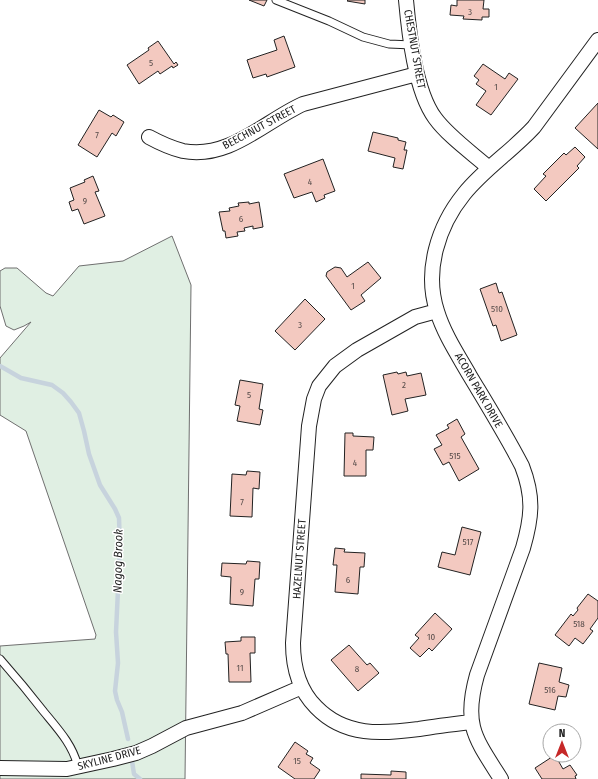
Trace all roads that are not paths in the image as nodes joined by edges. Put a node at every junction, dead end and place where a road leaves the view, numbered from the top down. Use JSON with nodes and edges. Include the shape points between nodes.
{"nodes":[{"id":1,"x":276,"y":0,"type":"edge"},
{"id":2,"x":406,"y":0,"type":"edge"},
{"id":3,"x":598,"y":40,"type":"edge"},
{"id":4,"x":412,"y":44,"type":"junction"},
{"id":5,"x":417,"y":74,"type":"junction"},
{"id":6,"x":149,"y":137,"type":"dead end"},
{"id":7,"x":489,"y":168,"type":"junction"},
{"id":8,"x":437,"y":311,"type":"junction"},
{"id":9,"x":0,"y":659,"type":"edge"},
{"id":10,"x":302,"y":687,"type":"junction"},
{"id":11,"x":471,"y":722,"type":"junction"},
{"id":12,"x":78,"y":767,"type":"junction"},
{"id":13,"x":0,"y":768,"type":"edge"},
{"id":14,"x":501,"y":779,"type":"edge"}],
"edges":[{"from":1,"to":4,"type":"lane","via":[[363,37],[389,44]]},
{"from":2,"to":4,"type":"street","name":"CHESTNUT STREET"},
{"from":3,"to":7,"type":"street","name":"ACORN PARK DRIVE","via":[[534,127]]},
{"from":4,"to":5,"type":"street","name":"CHESTNUT STREET"},
{"from":5,"to":6,"type":"street","name":"BEECHNUT STREET","via":[[303,104],[220,149],[207,152],[184,151],[171,148]]},
{"from":5,"to":7,"type":"street","name":"CHESTNUT STREET","via":[[427,106],[435,118],[445,130]]},
{"from":7,"to":8,"type":"street","name":"ACORN PARK DRIVE","via":[[460,200],[438,240],[433,270]]},
{"from":8,"to":10,"type":"street","name":"HAZELNUT STREET","via":[[415,317],[344,359],[326,375],[314,399],[309,426],[293,643],[295,670]]},
{"from":8,"to":11,"type":"street","name":"ACORN PARK DRIVE","via":[[450,340],[522,466],[531,503],[523,548],[472,691]]},
{"from":9,"to":12,"type":"lane","via":[[66,740],[76,757]]},
{"from":10,"to":11,"type":"street","name":"HAZELNUT STREET","via":[[312,703],[330,720],[356,730],[387,732]]},
{"from":10,"to":12,"type":"street","name":"SKYLINE DRIVE","via":[[242,713],[186,728],[136,753]]},
{"from":11,"to":14,"type":"street","name":"ACORN PARK DRIVE","via":[[481,748]]},
{"from":12,"to":13,"type":"street","name":"SKYLINE DRIVE"}]}
